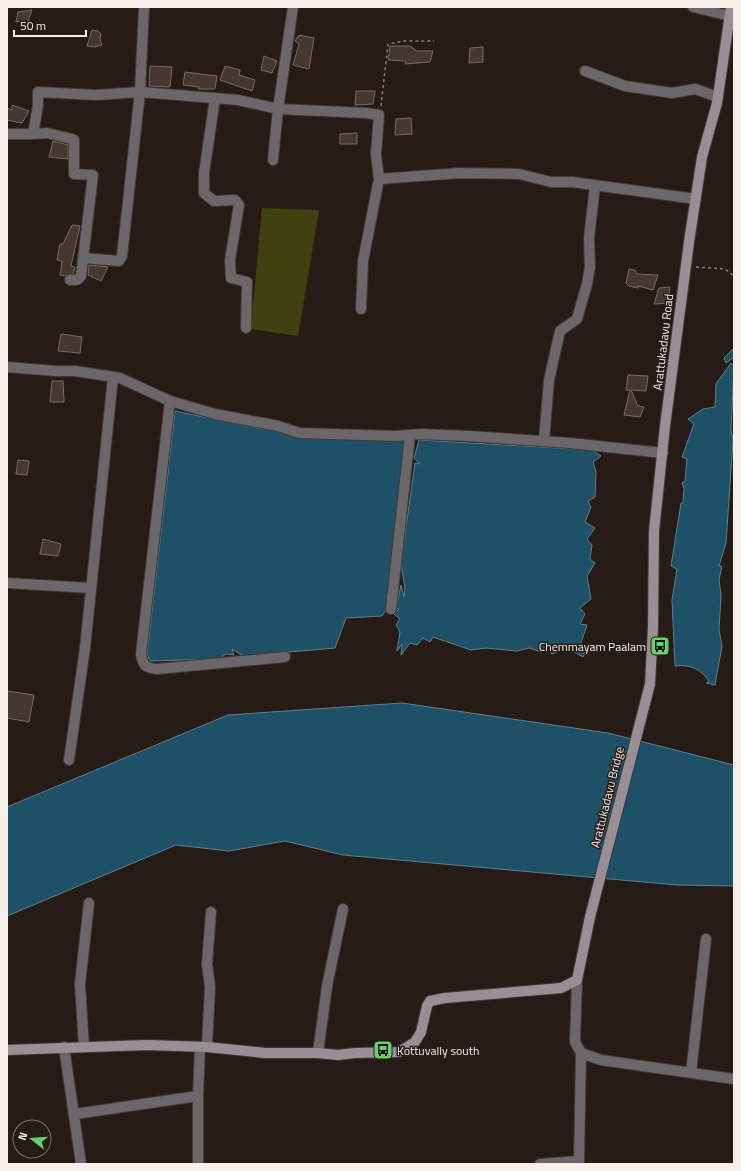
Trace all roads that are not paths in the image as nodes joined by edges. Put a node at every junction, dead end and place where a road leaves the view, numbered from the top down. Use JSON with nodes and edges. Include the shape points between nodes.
{"nodes":[{"id":1,"x":144,"y":7,"type":"edge"},
{"id":2,"x":293,"y":7,"type":"edge"},
{"id":3,"x":692,"y":7,"type":"edge"},
{"id":4,"x":732,"y":10,"type":"edge"},
{"id":5,"x":585,"y":71,"type":"dead end"},
{"id":6,"x":140,"y":92,"type":"junction"},
{"id":7,"x":718,"y":97,"type":"junction"},
{"id":8,"x":215,"y":98,"type":"junction"},
{"id":9,"x":278,"y":109,"type":"junction"},
{"id":10,"x":7,"y":134,"type":"edge"},
{"id":11,"x":33,"y":134,"type":"junction"},
{"id":12,"x":273,"y":160,"type":"dead end"},
{"id":13,"x":379,"y":179,"type":"junction"},
{"id":14,"x":595,"y":186,"type":"junction"},
{"id":15,"x":696,"y":199,"type":"junction"},
{"id":16,"x":84,"y":258,"type":"junction"},
{"id":17,"x":70,"y":280,"type":"dead end"},
{"id":18,"x":361,"y":309,"type":"dead end"},
{"id":19,"x":246,"y":328,"type":"dead end"},
{"id":20,"x":7,"y":367,"type":"edge"},
{"id":21,"x":113,"y":377,"type":"junction"},
{"id":22,"x":170,"y":401,"type":"junction"},
{"id":23,"x":410,"y":435,"type":"junction"},
{"id":24,"x":544,"y":441,"type":"junction"},
{"id":25,"x":663,"y":453,"type":"junction"},
{"id":26,"x":7,"y":583,"type":"edge"},
{"id":27,"x":91,"y":588,"type":"junction"},
{"id":28,"x":391,"y":609,"type":"dead end"},
{"id":29,"x":285,"y":657,"type":"dead end"},
{"id":30,"x":650,"y":684,"type":"joint"},
{"id":31,"x":70,"y":760,"type":"dead end"},
{"id":32,"x":90,"y":903,"type":"dead end"},
{"id":33,"x":343,"y":909,"type":"dead end"},
{"id":34,"x":211,"y":912,"type":"dead end"},
{"id":35,"x":706,"y":939,"type":"dead end"},
{"id":36,"x":577,"y":980,"type":"junction"},
{"id":37,"x":64,"y":1047,"type":"junction"},
{"id":38,"x":84,"y":1047,"type":"junction"},
{"id":39,"x":204,"y":1047,"type":"junction"},
{"id":40,"x":7,"y":1050,"type":"edge"},
{"id":41,"x":318,"y":1053,"type":"junction"},
{"id":42,"x":581,"y":1053,"type":"junction"},
{"id":43,"x":691,"y":1072,"type":"junction"},
{"id":44,"x":734,"y":1080,"type":"edge"},
{"id":45,"x":198,"y":1096,"type":"junction"},
{"id":46,"x":75,"y":1114,"type":"junction"},
{"id":47,"x":81,"y":1164,"type":"edge"},
{"id":48,"x":198,"y":1164,"type":"edge"},
{"id":49,"x":540,"y":1164,"type":"edge"}],
"edges":[{"from":1,"to":6,"type":"street"},
{"from":2,"to":9,"type":"street"},
{"from":3,"to":4,"type":"street"},
{"from":4,"to":7,"type":"main road","name":"Arattukadavu Road"},
{"from":5,"to":7,"type":"street","via":[[625,86],[672,94],[696,89]]},
{"from":6,"to":8,"type":"street"},
{"from":6,"to":11,"type":"street","via":[[96,95],[38,92]]},
{"from":6,"to":16,"type":"street","via":[[121,260]]},
{"from":7,"to":15,"type":"main road","name":"Arattukadavu Road","via":[[702,157]]},
{"from":8,"to":9,"type":"street"},
{"from":8,"to":19,"type":"street","via":[[204,173],[204,192],[214,201],[235,200],[239,205],[230,260],[231,278],[247,282]]},
{"from":9,"to":12,"type":"street"},
{"from":9,"to":13,"type":"street","via":[[379,115],[376,154]]},
{"from":10,"to":11,"type":"street"},
{"from":11,"to":16,"type":"street","via":[[47,133],[74,140],[74,174],[93,175]]},
{"from":13,"to":14,"type":"street","via":[[492,173],[519,174],[551,182]]},
{"from":13,"to":18,"type":"street","via":[[364,261]]},
{"from":14,"to":15,"type":"street"},
{"from":14,"to":24,"type":"street","via":[[589,238],[590,267],[577,318],[560,331],[549,380]]},
{"from":15,"to":25,"type":"main road","name":"Arattukadavu Road"},
{"from":16,"to":17,"type":"street","via":[[81,276],[78,280]]},
{"from":20,"to":21,"type":"street","via":[[75,371]]},
{"from":21,"to":22,"type":"street"},
{"from":21,"to":27,"type":"street"},
{"from":22,"to":23,"type":"street","via":[[299,433]]},
{"from":22,"to":29,"type":"street","via":[[141,654],[143,665],[157,669]]},
{"from":23,"to":24,"type":"street"},
{"from":23,"to":28,"type":"street"},
{"from":24,"to":25,"type":"street"},
{"from":25,"to":30,"type":"main road","name":"Arattukadavu Road","via":[[654,531]]},
{"from":26,"to":27,"type":"street"},
{"from":27,"to":31,"type":"street"},
{"from":30,"to":36,"type":"main road","name":"Arattukadavu Bridge","via":[[590,917]]},
{"from":32,"to":38,"type":"street","via":[[80,984]]},
{"from":33,"to":41,"type":"street","via":[[327,986]]},
{"from":34,"to":39,"type":"street","via":[[207,964],[210,987]]},
{"from":35,"to":43,"type":"street"},
{"from":36,"to":41,"type":"main road","via":[[561,988],[445,998],[430,1002],[421,1032],[415,1042],[399,1052],[338,1055]]},
{"from":36,"to":42,"type":"street","via":[[575,1042]]},
{"from":37,"to":38,"type":"main road"},
{"from":37,"to":40,"type":"main road"},
{"from":37,"to":46,"type":"street"},
{"from":38,"to":39,"type":"main road"},
{"from":39,"to":41,"type":"main road","via":[[265,1053]]},
{"from":39,"to":45,"type":"street"},
{"from":42,"to":43,"type":"street","via":[[601,1060]]},
{"from":42,"to":49,"type":"street","via":[[579,1162]]},
{"from":43,"to":44,"type":"street"},
{"from":45,"to":46,"type":"street"},
{"from":45,"to":48,"type":"street"},
{"from":46,"to":47,"type":"street"}]}
